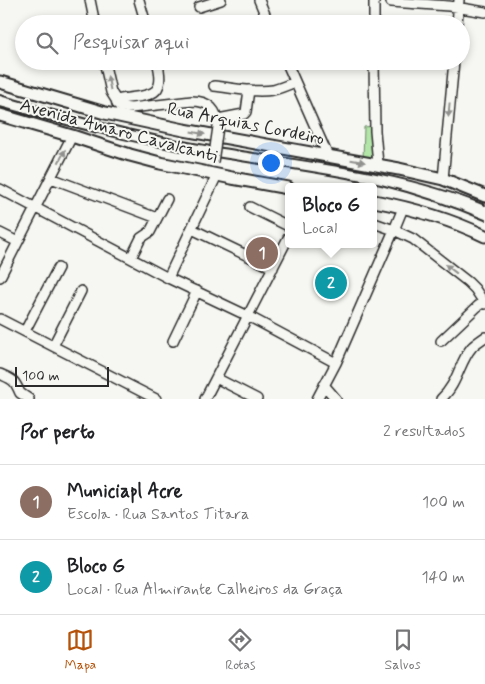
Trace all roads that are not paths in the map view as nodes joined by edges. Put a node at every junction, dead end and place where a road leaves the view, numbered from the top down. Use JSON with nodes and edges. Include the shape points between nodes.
{"nodes":[{"id":1,"x":90,"y":0,"type":"edge"},
{"id":2,"x":139,"y":0,"type":"edge"},
{"id":3,"x":221,"y":0,"type":"edge"},
{"id":4,"x":259,"y":0,"type":"edge"},
{"id":5,"x":374,"y":0,"type":"edge"},
{"id":6,"x":390,"y":2,"type":"dead end"},
{"id":7,"x":459,"y":4,"type":"edge"},
{"id":8,"x":199,"y":7,"type":"dead end"},
{"id":9,"x":485,"y":12,"type":"edge"},
{"id":10,"x":93,"y":15,"type":"edge"},
{"id":11,"x":143,"y":15,"type":"edge"},
{"id":12,"x":265,"y":15,"type":"edge"},
{"id":13,"x":374,"y":15,"type":"edge"},
{"id":14,"x":106,"y":70,"type":"edge"},
{"id":15,"x":159,"y":70,"type":"edge"},
{"id":16,"x":290,"y":70,"type":"edge"},
{"id":17,"x":374,"y":70,"type":"edge"},
{"id":18,"x":453,"y":70,"type":"edge"},
{"id":19,"x":0,"y":82,"type":"edge"},
{"id":20,"x":295,"y":82,"type":"junction"},
{"id":21,"x":214,"y":86,"type":"dead end"},
{"id":22,"x":249,"y":90,"type":"junction"},
{"id":23,"x":117,"y":102,"type":"junction"},
{"id":24,"x":131,"y":108,"type":"junction"},
{"id":25,"x":106,"y":112,"type":"junction"},
{"id":26,"x":0,"y":116,"type":"edge"},
{"id":27,"x":150,"y":123,"type":"junction"},
{"id":28,"x":218,"y":123,"type":"junction"},
{"id":29,"x":72,"y":136,"type":"junction"},
{"id":30,"x":328,"y":156,"type":"junction"},
{"id":31,"x":378,"y":164,"type":"junction"},
{"id":32,"x":214,"y":170,"type":"junction"},
{"id":33,"x":51,"y":178,"type":"junction"},
{"id":34,"x":443,"y":179,"type":"junction"},
{"id":35,"x":285,"y":187,"type":"edge"},
{"id":36,"x":0,"y":189,"type":"edge"},
{"id":37,"x":485,"y":196,"type":"edge"},
{"id":38,"x":167,"y":198,"type":"dead end"},
{"id":39,"x":377,"y":202,"type":"edge"},
{"id":40,"x":36,"y":207,"type":"junction"},
{"id":41,"x":250,"y":207,"type":"dead end"},
{"id":42,"x":403,"y":208,"type":"junction"},
{"id":43,"x":157,"y":218,"type":"junction"},
{"id":44,"x":285,"y":224,"type":"edge"},
{"id":45,"x":377,"y":224,"type":"edge"},
{"id":46,"x":192,"y":228,"type":"junction"},
{"id":47,"x":394,"y":230,"type":"junction"},
{"id":48,"x":0,"y":234,"type":"edge"},
{"id":49,"x":485,"y":236,"type":"edge"},
{"id":50,"x":18,"y":242,"type":"junction"},
{"id":51,"x":285,"y":244,"type":"edge"},
{"id":52,"x":131,"y":258,"type":"junction"},
{"id":53,"x":58,"y":268,"type":"dead end"},
{"id":54,"x":273,"y":268,"type":"junction"},
{"id":55,"x":0,"y":277,"type":"edge"},
{"id":56,"x":168,"y":278,"type":"junction"},
{"id":57,"x":81,"y":291,"type":"dead end"},
{"id":58,"x":197,"y":292,"type":"junction"},
{"id":59,"x":485,"y":303,"type":"edge"},
{"id":60,"x":248,"y":316,"type":"junction"},
{"id":61,"x":0,"y":319,"type":"edge"},
{"id":62,"x":25,"y":331,"type":"junction"},
{"id":63,"x":485,"y":337,"type":"edge"},
{"id":64,"x":173,"y":341,"type":"dead end"},
{"id":65,"x":441,"y":341,"type":"dead end"},
{"id":66,"x":53,"y":346,"type":"junction"},
{"id":67,"x":336,"y":362,"type":"junction"},
{"id":68,"x":0,"y":374,"type":"edge"},
{"id":69,"x":216,"y":378,"type":"junction"},
{"id":70,"x":324,"y":385,"type":"junction"},
{"id":71,"x":146,"y":397,"type":"edge"},
{"id":72,"x":29,"y":399,"type":"edge"},
{"id":73,"x":156,"y":399,"type":"edge"},
{"id":74,"x":205,"y":399,"type":"edge"},
{"id":75,"x":257,"y":399,"type":"edge"},
{"id":76,"x":317,"y":399,"type":"edge"},
{"id":77,"x":336,"y":399,"type":"edge"},
{"id":78,"x":441,"y":399,"type":"edge"}],
"edges":[{"from":1,"to":10,"type":"street"},
{"from":2,"to":11,"type":"street"},
{"from":3,"to":8,"type":"street"},
{"from":4,"to":12,"type":"street"},
{"from":5,"to":13,"type":"street"},
{"from":6,"to":7,"type":"street"},
{"from":7,"to":9,"type":"street"},
{"from":23,"to":14,"type":"street","one_way":true,"via":[[111,92]]},
{"from":15,"to":23,"type":"street","via":[[160,83],[155,92]]},
{"from":16,"to":20,"type":"street"},
{"from":17,"to":31,"type":"street"},
{"from":18,"to":34,"type":"street","one_way":true},
{"from":19,"to":25,"type":"main road","name":"Rua Arquias Cordeiro"},
{"from":20,"to":22,"type":"street","via":[[270,90]]},
{"from":20,"to":30,"type":"street"},
{"from":21,"to":22,"type":"street"},
{"from":22,"to":28,"type":"street","via":[[246,112]]},
{"from":23,"to":24,"type":"street"},
{"from":23,"to":25,"type":"street"},
{"from":24,"to":27,"type":"main road","via":[[132,115]]},
{"from":24,"to":28,"type":"street","via":[[197,101],[214,109]]},
{"from":25,"to":27,"type":"main road","name":"Rua Arquias Cordeiro"},
{"from":26,"to":29,"type":"main road","name":"Avenida Amaro Cavalcanti"},
{"from":27,"to":30,"type":"main road","name":"Rua Arquias Cordeiro","one_way":true},
{"from":28,"to":32,"type":"street","bridge":true},
{"from":29,"to":32,"type":"main road","name":"Avenida Amaro Cavalcanti","via":[[170,165]]},
{"from":33,"to":29,"type":"street","one_way":true},
{"from":30,"to":31,"type":"main road","name":"Rua Arquias Cordeiro","one_way":true},
{"from":31,"to":34,"type":"main road","name":"Rua Arquias Cordeiro"},
{"from":32,"to":35,"type":"main road","name":"Avenida Amaro Cavalcanti"},
{"from":32,"to":46,"type":"street"},
{"from":33,"to":40,"type":"street"},
{"from":33,"to":43,"type":"street"},
{"from":34,"to":37,"type":"main road","name":"Rua Arquias Cordeiro"},
{"from":36,"to":40,"type":"street"},
{"from":38,"to":43,"type":"street"},
{"from":39,"to":42,"type":"main road"},
{"from":40,"to":50,"type":"street"},
{"from":40,"to":52,"type":"street"},
{"from":41,"to":44,"type":"street"},
{"from":42,"to":47,"type":"street"},
{"from":42,"to":49,"type":"main road"},
{"from":43,"to":52,"type":"street","via":[[150,232],[141,238]]},
{"from":45,"to":47,"type":"street"},
{"from":46,"to":54,"type":"street"},
{"from":46,"to":56,"type":"street"},
{"from":59,"to":47,"type":"street","one_way":true,"via":[[475,289],[457,274],[413,239]]},
{"from":47,"to":67,"type":"street"},
{"from":48,"to":50,"type":"street"},
{"from":50,"to":55,"type":"street"},
{"from":51,"to":54,"type":"street"},
{"from":52,"to":56,"type":"street"},
{"from":53,"to":62,"type":"street"},
{"from":54,"to":60,"type":"street"},
{"from":56,"to":58,"type":"street"},
{"from":57,"to":66,"type":"street"},
{"from":58,"to":60,"type":"street"},
{"from":58,"to":64,"type":"street"},
{"from":59,"to":65,"type":"street"},
{"from":60,"to":67,"type":"street"},
{"from":60,"to":69,"type":"street"},
{"from":61,"to":62,"type":"street"},
{"from":62,"to":66,"type":"street"},
{"from":63,"to":78,"type":"street","via":[[469,352],[450,390]]},
{"from":66,"to":71,"type":"street"},
{"from":67,"to":70,"type":"street"},
{"from":68,"to":72,"type":"street","via":[[14,381],[20,393]]},
{"from":69,"to":74,"type":"street"},
{"from":69,"to":75,"type":"street"},
{"from":70,"to":76,"type":"street"},
{"from":70,"to":77,"type":"street"},
{"from":71,"to":73,"type":"street"}]}
